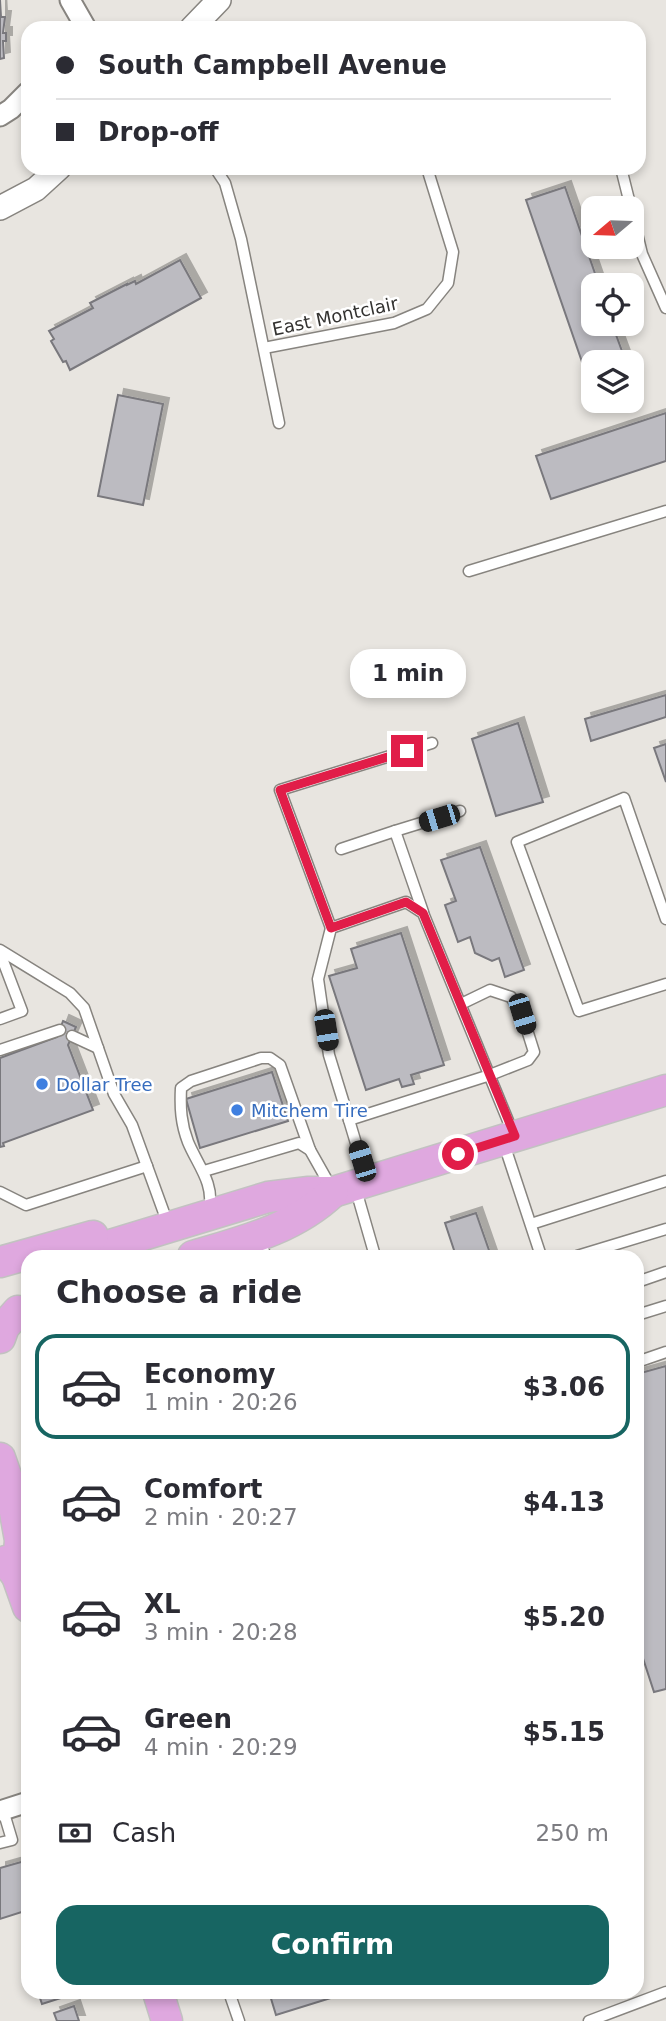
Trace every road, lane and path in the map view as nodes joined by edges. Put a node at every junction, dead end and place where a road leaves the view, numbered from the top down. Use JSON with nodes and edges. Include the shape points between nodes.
{"nodes":[{"id":1,"x":71,"y":0,"type":"edge"},
{"id":2,"x":219,"y":0,"type":"edge"},
{"id":3,"x":82,"y":21,"type":"edge"},
{"id":4,"x":199,"y":21,"type":"edge"},
{"id":5,"x":21,"y":99,"type":"edge"},
{"id":6,"x":0,"y":116,"type":"edge"},
{"id":7,"x":51,"y":175,"type":"edge"},
{"id":8,"x":220,"y":175,"type":"edge"},
{"id":9,"x":428,"y":175,"type":"edge"},
{"id":10,"x":623,"y":175,"type":"edge"},
{"id":11,"x":628,"y":196,"type":"edge"},
{"id":12,"x":0,"y":208,"type":"edge"},
{"id":13,"x":644,"y":258,"type":"edge"},
{"id":14,"x":666,"y":308,"type":"edge"},
{"id":15,"x":264,"y":348,"type":"junction"},
{"id":16,"x":279,"y":423,"type":"dead end"},
{"id":17,"x":666,"y":511,"type":"edge"},
{"id":18,"x":469,"y":571,"type":"dead end"},
{"id":19,"x":432,"y":743,"type":"dead end"},
{"id":20,"x":460,"y":811,"type":"dead end"},
{"id":21,"x":395,"y":831,"type":"junction"},
{"id":22,"x":341,"y":849,"type":"dead end"},
{"id":23,"x":423,"y":913,"type":"junction"},
{"id":24,"x":666,"y":919,"type":"edge"},
{"id":25,"x":331,"y":928,"type":"junction"},
{"id":26,"x":0,"y":951,"type":"edge"},
{"id":27,"x":666,"y":984,"type":"edge"},
{"id":28,"x":461,"y":1004,"type":"junction"},
{"id":29,"x":0,"y":1019,"type":"edge"},
{"id":30,"x":60,"y":1030,"type":"dead end"},
{"id":31,"x":72,"y":1036,"type":"dead end"},
{"id":32,"x":98,"y":1048,"type":"junction"},
{"id":33,"x":0,"y":1051,"type":"edge"},
{"id":34,"x":490,"y":1075,"type":"junction"},
{"id":35,"x":666,"y":1090,"type":"edge"},
{"id":36,"x":349,"y":1120,"type":"junction"},
{"id":37,"x":509,"y":1138,"type":"junction"},
{"id":38,"x":310,"y":1150,"type":"junction"},
{"id":39,"x":147,"y":1166,"type":"junction"},
{"id":40,"x":204,"y":1171,"type":"junction"},
{"id":41,"x":666,"y":1181,"type":"edge"},
{"id":42,"x":352,"y":1186,"type":"junction"},
{"id":43,"x":0,"y":1192,"type":"edge"},
{"id":44,"x":206,"y":1216,"type":"junction"},
{"id":45,"x":531,"y":1224,"type":"junction"},
{"id":46,"x":666,"y":1228,"type":"edge"},
{"id":47,"x":164,"y":1229,"type":"junction"},
{"id":48,"x":262,"y":1246,"type":"edge"},
{"id":49,"x":43,"y":1250,"type":"edge"},
{"id":50,"x":94,"y":1250,"type":"edge"},
{"id":51,"x":234,"y":1250,"type":"edge"},
{"id":52,"x":373,"y":1250,"type":"edge"},
{"id":53,"x":539,"y":1250,"type":"edge"},
{"id":54,"x":596,"y":1250,"type":"edge"},
{"id":55,"x":21,"y":1256,"type":"edge"},
{"id":56,"x":0,"y":1262,"type":"edge"},
{"id":57,"x":666,"y":1272,"type":"edge"},
{"id":58,"x":21,"y":1273,"type":"edge"},
{"id":59,"x":0,"y":1279,"type":"edge"},
{"id":60,"x":644,"y":1280,"type":"edge"},
{"id":61,"x":666,"y":1306,"type":"edge"},
{"id":62,"x":15,"y":1312,"type":"edge"},
{"id":63,"x":644,"y":1313,"type":"edge"},
{"id":64,"x":0,"y":1338,"type":"edge"},
{"id":65,"x":666,"y":1352,"type":"edge"},
{"id":66,"x":644,"y":1360,"type":"edge"},
{"id":67,"x":0,"y":1458,"type":"edge"},
{"id":68,"x":14,"y":1571,"type":"edge"},
{"id":69,"x":21,"y":1589,"type":"edge"},
{"id":70,"x":21,"y":1804,"type":"edge"},
{"id":71,"x":1,"y":1811,"type":"edge"},
{"id":72,"x":0,"y":1843,"type":"edge"},
{"id":73,"x":666,"y":1992,"type":"edge"},
{"id":74,"x":160,"y":1999,"type":"edge"},
{"id":75,"x":231,"y":1999,"type":"edge"},
{"id":76,"x":167,"y":2021,"type":"edge"},
{"id":77,"x":239,"y":2021,"type":"edge"},
{"id":78,"x":589,"y":2021,"type":"edge"}],
"edges":[{"from":1,"to":3,"type":"street"},
{"from":2,"to":4,"type":"street"},
{"from":5,"to":6,"type":"street"},
{"from":7,"to":12,"type":"street"},
{"from":8,"to":15,"type":"lane","via":[[241,239]]},
{"from":9,"to":15,"type":"lane","name":"East Montclair","via":[[453,252],[448,284],[427,309],[394,323]]},
{"from":10,"to":11,"type":"lane"},
{"from":13,"to":14,"type":"lane"},
{"from":15,"to":16,"type":"lane"},
{"from":17,"to":18,"type":"lane"},
{"from":19,"to":25,"type":"lane","via":[[280,790]]},
{"from":20,"to":21,"type":"lane"},
{"from":21,"to":22,"type":"lane"},
{"from":21,"to":23,"type":"lane"},
{"from":23,"to":25,"type":"lane","via":[[406,902]]},
{"from":23,"to":28,"type":"lane"},
{"from":24,"to":27,"type":"lane","via":[[624,798],[517,842],[579,1011]]},
{"from":25,"to":36,"type":"lane","via":[[318,979],[330,1055]]},
{"from":26,"to":29,"type":"lane","via":[[22,1011]]},
{"from":26,"to":32,"type":"lane","via":[[70,993],[84,1008]]},
{"from":28,"to":34,"type":"lane"},
{"from":28,"to":34,"type":"lane","via":[[490,990],[511,997],[522,1014],[534,1052],[528,1060]]},
{"from":30,"to":33,"type":"lane"},
{"from":31,"to":32,"type":"lane"},
{"from":32,"to":39,"type":"lane"},
{"from":34,"to":36,"type":"lane"},
{"from":34,"to":37,"type":"lane"},
{"from":35,"to":37,"type":"main road"},
{"from":36,"to":42,"type":"lane"},
{"from":37,"to":42,"type":"main road"},
{"from":37,"to":45,"type":"lane"},
{"from":38,"to":40,"type":"lane","via":[[299,1143]]},
{"from":38,"to":40,"type":"lane","via":[[280,1065],[261,1058],[181,1088],[181,1122]]},
{"from":38,"to":42,"type":"lane"},
{"from":39,"to":43,"type":"lane","via":[[26,1205]]},
{"from":39,"to":47,"type":"lane"},
{"from":40,"to":44,"type":"lane","via":[[211,1200]]},
{"from":41,"to":45,"type":"lane"},
{"from":42,"to":44,"type":"main road","via":[[268,1197]]},
{"from":42,"to":48,"type":"main road"},
{"from":42,"to":52,"type":"lane"},
{"from":44,"to":47,"type":"main road"},
{"from":45,"to":53,"type":"lane"},
{"from":46,"to":54,"type":"lane"},
{"from":47,"to":49,"type":"main road","via":[[100,1234]]},
{"from":47,"to":50,"type":"main road"},
{"from":48,"to":51,"type":"main road"},
{"from":55,"to":56,"type":"main road"},
{"from":57,"to":60,"type":"lane"},
{"from":58,"to":59,"type":"main road"},
{"from":61,"to":63,"type":"lane"},
{"from":62,"to":64,"type":"main road"},
{"from":65,"to":66,"type":"lane"},
{"from":67,"to":68,"type":"main road","via":[[20,1540]]},
{"from":68,"to":69,"type":"main road"},
{"from":70,"to":71,"type":"street"},
{"from":71,"to":72,"type":"lane","via":[[12,1840]]},
{"from":73,"to":78,"type":"lane"},
{"from":74,"to":76,"type":"main road"},
{"from":75,"to":77,"type":"lane"}]}
